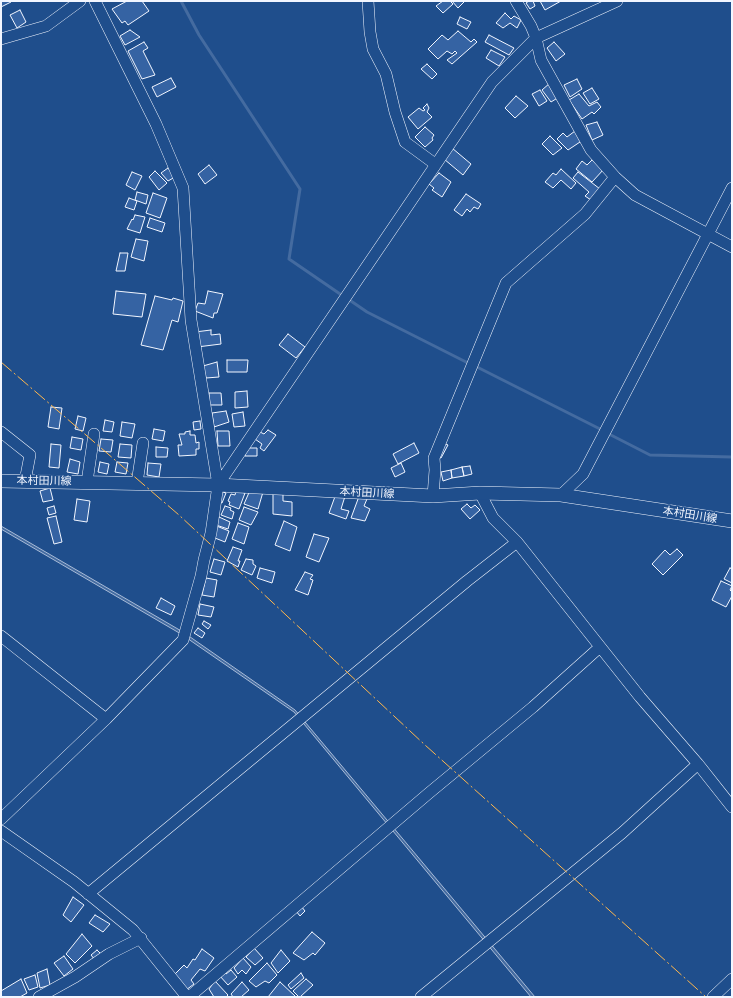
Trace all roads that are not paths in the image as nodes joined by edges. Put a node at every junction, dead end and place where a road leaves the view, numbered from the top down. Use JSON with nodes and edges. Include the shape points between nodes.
{"nodes":[{"id":1,"x":80,"y":1,"type":"edge"},
{"id":2,"x":95,"y":1,"type":"edge"},
{"id":3,"x":368,"y":1,"type":"edge"},
{"id":4,"x":516,"y":1,"type":"edge"},
{"id":5,"x":618,"y":1,"type":"edge"},
{"id":6,"x":536,"y":38,"type":"junction"},
{"id":7,"x":1,"y":39,"type":"edge"},
{"id":8,"x":435,"y":164,"type":"junction"},
{"id":9,"x":615,"y":177,"type":"junction"},
{"id":10,"x":732,"y":188,"type":"edge"},
{"id":11,"x":708,"y":235,"type":"junction"},
{"id":12,"x":732,"y":247,"type":"edge"},
{"id":13,"x":1,"y":432,"type":"edge"},
{"id":14,"x":94,"y":434,"type":"dead end"},
{"id":15,"x":143,"y":443,"type":"dead end"},
{"id":16,"x":1,"y":481,"type":"edge"},
{"id":17,"x":25,"y":481,"type":"junction"},
{"id":18,"x":87,"y":482,"type":"junction"},
{"id":19,"x":137,"y":483,"type":"junction"},
{"id":20,"x":218,"y":485,"type":"junction"},
{"id":21,"x":480,"y":493,"type":"junction"},
{"id":22,"x":562,"y":495,"type":"junction"},
{"id":23,"x":433,"y":496,"type":"junction"},
{"id":24,"x":732,"y":521,"type":"edge"},
{"id":25,"x":517,"y":542,"type":"junction"},
{"id":26,"x":1,"y":636,"type":"edge"},
{"id":27,"x":600,"y":646,"type":"junction"},
{"id":28,"x":106,"y":719,"type":"junction"},
{"id":29,"x":698,"y":764,"type":"junction"},
{"id":30,"x":732,"y":807,"type":"edge"},
{"id":31,"x":1,"y":820,"type":"edge"},
{"id":32,"x":1,"y":831,"type":"edge"},
{"id":33,"x":88,"y":894,"type":"junction"},
{"id":34,"x":141,"y":938,"type":"junction"},
{"id":35,"x":732,"y":979,"type":"edge"},
{"id":36,"x":40,"y":997,"type":"edge"},
{"id":37,"x":188,"y":997,"type":"edge"},
{"id":38,"x":421,"y":997,"type":"edge"},
{"id":39,"x":713,"y":997,"type":"edge"}],
"edges":[{"from":1,"to":7,"type":"street","via":[[46,26]]},
{"from":2,"to":20,"type":"street","via":[[156,124],[183,188],[191,320]]},
{"from":3,"to":8,"type":"street","via":[[373,49],[386,74],[404,142]]},
{"from":4,"to":6,"type":"street"},
{"from":5,"to":6,"type":"street"},
{"from":6,"to":8,"type":"street","via":[[492,82]]},
{"from":6,"to":9,"type":"street","via":[[541,60],[591,150]]},
{"from":8,"to":20,"type":"street"},
{"from":9,"to":11,"type":"street","via":[[635,195]]},
{"from":9,"to":23,"type":"street","via":[[585,214],[506,283],[434,458]]},
{"from":10,"to":11,"type":"street"},
{"from":11,"to":12,"type":"street"},
{"from":11,"to":22,"type":"street","via":[[582,474]]},
{"from":13,"to":17,"type":"street","via":[[30,455]]},
{"from":14,"to":18,"type":"street"},
{"from":15,"to":19,"type":"street"},
{"from":16,"to":17,"type":"main road","name":"本村田川線"},
{"from":17,"to":18,"type":"main road","name":"本村田川線"},
{"from":18,"to":19,"type":"main road","name":"本村田川線"},
{"from":19,"to":20,"type":"main road","name":"本村田川線"},
{"from":20,"to":23,"type":"main road","name":"本村田川線"},
{"from":20,"to":28,"type":"street","via":[[202,576],[183,640]]},
{"from":21,"to":22,"type":"main road","name":"本村田川線"},
{"from":21,"to":23,"type":"main road","name":"本村田川線"},
{"from":21,"to":25,"type":"street","via":[[493,518]]},
{"from":22,"to":24,"type":"main road","name":"本村田川線"},
{"from":25,"to":27,"type":"street"},
{"from":25,"to":33,"type":"street","via":[[350,676]]},
{"from":26,"to":28,"type":"street"},
{"from":27,"to":29,"type":"street"},
{"from":27,"to":37,"type":"street","via":[[533,707]]},
{"from":28,"to":31,"type":"street"},
{"from":29,"to":30,"type":"street"},
{"from":29,"to":38,"type":"street","via":[[622,833]]},
{"from":32,"to":33,"type":"street"},
{"from":33,"to":34,"type":"street"},
{"from":34,"to":36,"type":"street","via":[[109,954]]},
{"from":34,"to":37,"type":"street"},
{"from":35,"to":39,"type":"street"}]}
